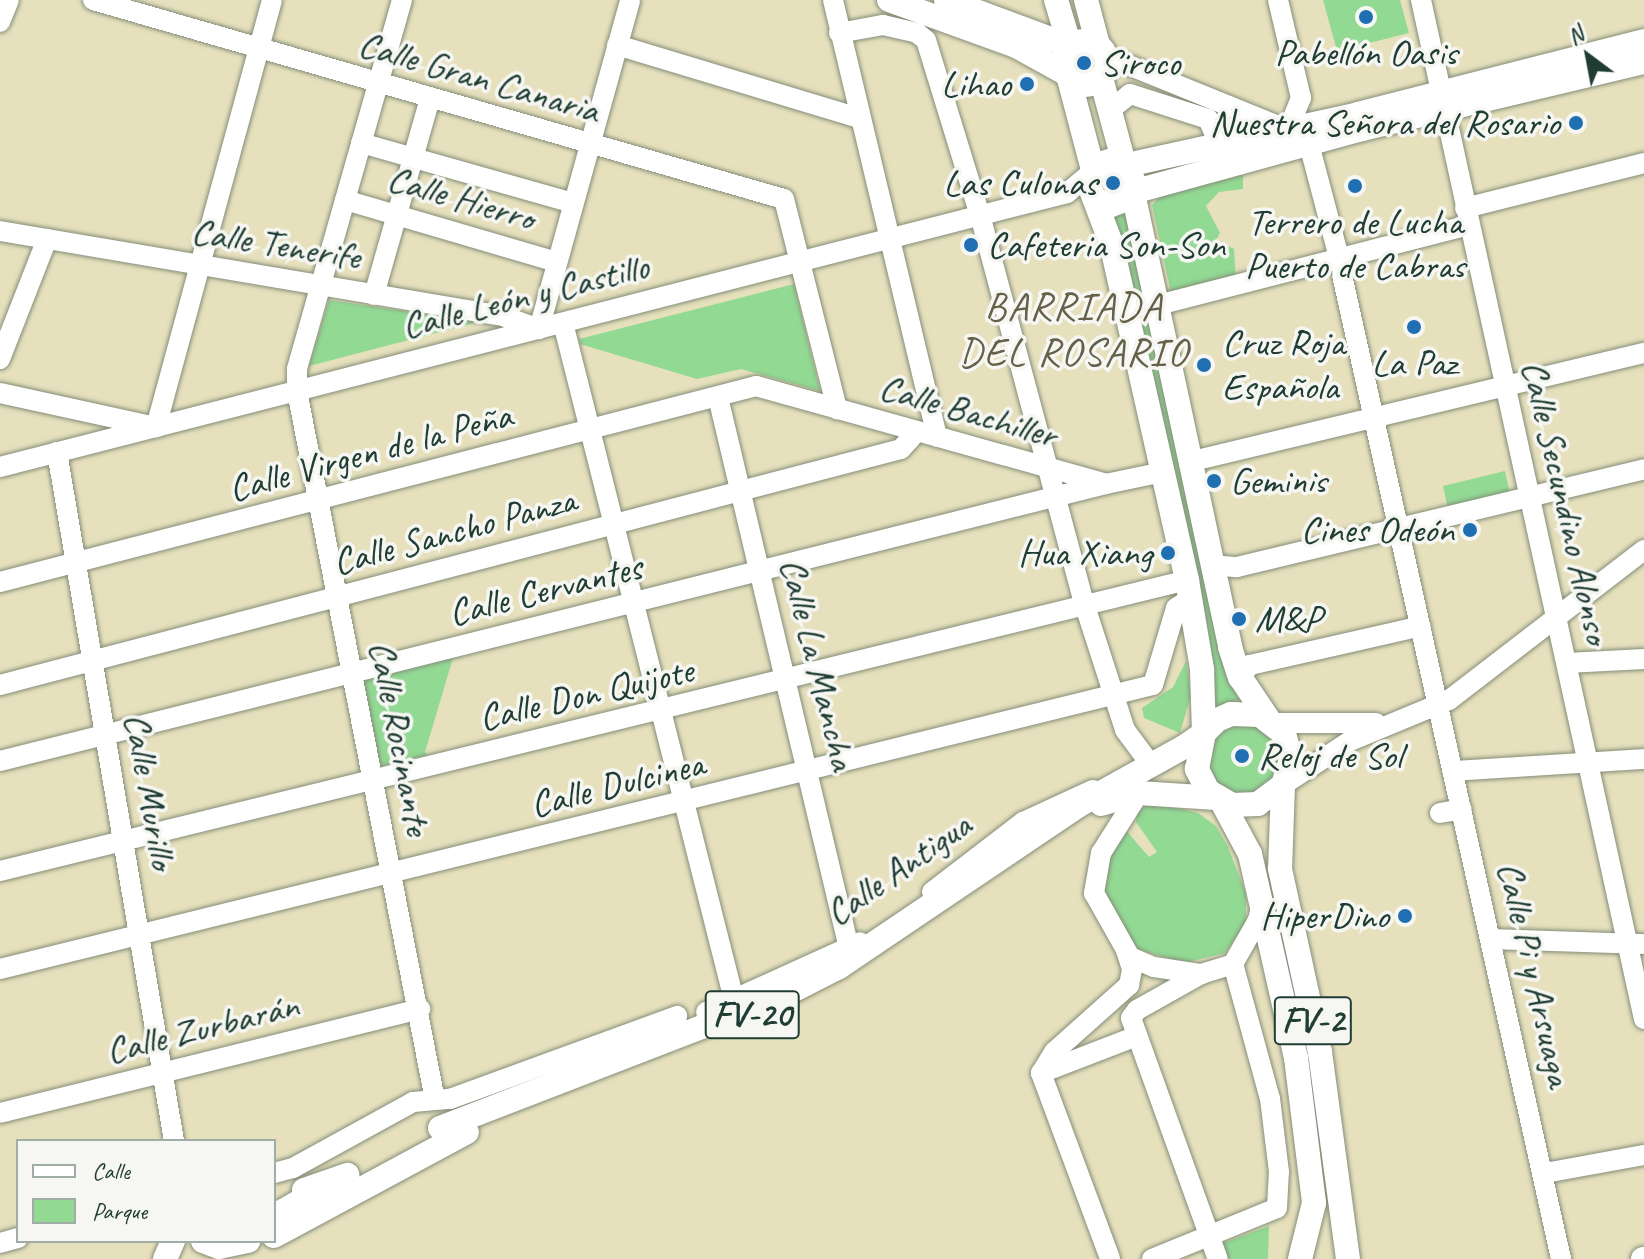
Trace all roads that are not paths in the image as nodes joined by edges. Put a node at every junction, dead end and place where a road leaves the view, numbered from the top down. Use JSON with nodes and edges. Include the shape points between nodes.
{"nodes":[{"id":1,"x":9,"y":0,"type":"edge"},
{"id":2,"x":93,"y":0,"type":"edge"},
{"id":3,"x":272,"y":0,"type":"edge"},
{"id":4,"x":402,"y":0,"type":"edge"},
{"id":5,"x":630,"y":0,"type":"edge"},
{"id":6,"x":833,"y":0,"type":"edge"},
{"id":7,"x":889,"y":0,"type":"edge"},
{"id":8,"x":946,"y":0,"type":"edge"},
{"id":9,"x":1048,"y":0,"type":"edge"},
{"id":10,"x":1056,"y":0,"type":"edge"},
{"id":11,"x":1086,"y":0,"type":"edge"},
{"id":12,"x":1278,"y":0,"type":"edge"},
{"id":13,"x":1421,"y":0,"type":"edge"},
{"id":14,"x":138,"y":6,"type":"edge"},
{"id":15,"x":0,"y":22,"type":"edge"},
{"id":16,"x":1030,"y":31,"type":"junction"},
{"id":17,"x":839,"y":33,"type":"junction"},
{"id":18,"x":1644,"y":41,"type":"edge"},
{"id":19,"x":617,"y":45,"type":"junction"},
{"id":20,"x":1070,"y":46,"type":"junction"},
{"id":21,"x":258,"y":49,"type":"junction"},
{"id":22,"x":1102,"y":60,"type":"junction"},
{"id":23,"x":1639,"y":61,"type":"edge"},
{"id":24,"x":1067,"y":76,"type":"junction"},
{"id":25,"x":378,"y":83,"type":"junction"},
{"id":26,"x":430,"y":98,"type":"junction"},
{"id":27,"x":1442,"y":102,"type":"junction"},
{"id":28,"x":1109,"y":111,"type":"junction"},
{"id":29,"x":859,"y":118,"type":"junction"},
{"id":30,"x":1288,"y":130,"type":"junction"},
{"id":31,"x":361,"y":143,"type":"junction"},
{"id":32,"x":590,"y":144,"type":"junction"},
{"id":33,"x":1309,"y":144,"type":"junction"},
{"id":34,"x":1208,"y":150,"type":"junction"},
{"id":35,"x":413,"y":157,"type":"junction"},
{"id":36,"x":1644,"y":163,"type":"edge"},
{"id":37,"x":1126,"y":164,"type":"junction"},
{"id":38,"x":1094,"y":185,"type":"junction"},
{"id":39,"x":1133,"y":192,"type":"junction"},
{"id":40,"x":345,"y":200,"type":"junction"},
{"id":41,"x":573,"y":203,"type":"junction"},
{"id":42,"x":397,"y":215,"type":"junction"},
{"id":43,"x":980,"y":215,"type":"junction"},
{"id":44,"x":1467,"y":217,"type":"junction"},
{"id":45,"x":0,"y":231,"type":"edge"},
{"id":46,"x":47,"y":239,"type":"junction"},
{"id":47,"x":888,"y":240,"type":"junction"},
{"id":48,"x":557,"y":262,"type":"junction"},
{"id":49,"x":799,"y":263,"type":"junction"},
{"id":50,"x":202,"y":267,"type":"junction"},
{"id":51,"x":1341,"y":268,"type":"junction"},
{"id":52,"x":320,"y":286,"type":"junction"},
{"id":53,"x":374,"y":295,"type":"junction"},
{"id":54,"x":1154,"y":306,"type":"junction"},
{"id":55,"x":563,"y":323,"type":"junction"},
{"id":56,"x":539,"y":329,"type":"junction"},
{"id":57,"x":1644,"y":353,"type":"edge"},
{"id":58,"x":0,"y":359,"type":"edge"},
{"id":59,"x":756,"y":386,"type":"joint"},
{"id":60,"x":1506,"y":388,"type":"junction"},
{"id":61,"x":297,"y":391,"type":"junction"},
{"id":62,"x":0,"y":393,"type":"edge"},
{"id":63,"x":718,"y":397,"type":"junction"},
{"id":64,"x":837,"y":409,"type":"junction"},
{"id":65,"x":1375,"y":418,"type":"junction"},
{"id":66,"x":156,"y":427,"type":"junction"},
{"id":67,"x":589,"y":430,"type":"junction"},
{"id":68,"x":927,"y":434,"type":"junction"},
{"id":69,"x":57,"y":452,"type":"junction"},
{"id":70,"x":1189,"y":462,"type":"junction"},
{"id":71,"x":0,"y":467,"type":"edge"},
{"id":72,"x":1644,"y":469,"type":"edge"},
{"id":73,"x":1050,"y":470,"type":"junction"},
{"id":74,"x":1163,"y":472,"type":"junction"},
{"id":75,"x":1106,"y":484,"type":"junction"},
{"id":76,"x":741,"y":491,"type":"junction"},
{"id":77,"x":1529,"y":497,"type":"junction"},
{"id":78,"x":1058,"y":498,"type":"junction"},
{"id":79,"x":318,"y":500,"type":"junction"},
{"id":80,"x":1028,"y":506,"type":"junction"},
{"id":81,"x":613,"y":525,"type":"junction"},
{"id":82,"x":1399,"y":529,"type":"junction"},
{"id":83,"x":1644,"y":550,"type":"edge"},
{"id":84,"x":76,"y":563,"type":"junction"},
{"id":85,"x":1212,"y":565,"type":"junction"},
{"id":86,"x":760,"y":571,"type":"junction"},
{"id":87,"x":0,"y":582,"type":"edge"},
{"id":88,"x":1189,"y":590,"type":"junction"},
{"id":89,"x":337,"y":597,"type":"junction"},
{"id":90,"x":633,"y":603,"type":"junction"},
{"id":91,"x":1085,"y":606,"type":"junction"},
{"id":92,"x":1558,"y":620,"type":"junction"},
{"id":93,"x":1421,"y":626,"type":"junction"},
{"id":94,"x":1644,"y":659,"type":"edge"},
{"id":95,"x":93,"y":661,"type":"junction"},
{"id":96,"x":1567,"y":663,"type":"junction"},
{"id":97,"x":353,"y":673,"type":"junction"},
{"id":98,"x":1240,"y":677,"type":"junction"},
{"id":99,"x":787,"y":680,"type":"junction"},
{"id":100,"x":0,"y":685,"type":"edge"},
{"id":101,"x":1113,"y":696,"type":"junction"},
{"id":102,"x":1438,"y":705,"type":"junction"},
{"id":103,"x":660,"y":712,"type":"junction"},
{"id":104,"x":1272,"y":722,"type":"junction"},
{"id":105,"x":1392,"y":722,"type":"junction"},
{"id":106,"x":1204,"y":733,"type":"junction"},
{"id":107,"x":106,"y":735,"type":"junction"},
{"id":108,"x":1644,"y":759,"type":"edge"},
{"id":109,"x":0,"y":761,"type":"edge"},
{"id":110,"x":1589,"y":762,"type":"junction"},
{"id":111,"x":1151,"y":765,"type":"junction"},
{"id":112,"x":1453,"y":771,"type":"junction"},
{"id":113,"x":809,"y":773,"type":"junction"},
{"id":114,"x":373,"y":780,"type":"junction"},
{"id":115,"x":1283,"y":785,"type":"junction"},
{"id":116,"x":1133,"y":786,"type":"junction"},
{"id":117,"x":1218,"y":799,"type":"junction"},
{"id":118,"x":683,"y":803,"type":"junction"},
{"id":119,"x":1462,"y":809,"type":"junction"},
{"id":120,"x":1440,"y":813,"type":"dead end"},
{"id":121,"x":124,"y":841,"type":"junction"},
{"id":122,"x":0,"y":871,"type":"edge"},
{"id":123,"x":393,"y":874,"type":"junction"},
{"id":124,"x":1262,"y":902,"type":"junction"},
{"id":125,"x":140,"y":935,"type":"junction"},
{"id":126,"x":1492,"y":939,"type":"junction"},
{"id":127,"x":1636,"y":944,"type":"edge"},
{"id":128,"x":849,"y":948,"type":"junction"},
{"id":129,"x":1126,"y":951,"type":"junction"},
{"id":130,"x":1233,"y":964,"type":"junction"},
{"id":131,"x":0,"y":969,"type":"edge"},
{"id":132,"x":1201,"y":974,"type":"junction"},
{"id":133,"x":734,"y":1000,"type":"junction"},
{"id":134,"x":420,"y":1009,"type":"junction"},
{"id":135,"x":706,"y":1012,"type":"joint"},
{"id":136,"x":677,"y":1016,"type":"dead end"},
{"id":137,"x":1644,"y":1019,"type":"edge"},
{"id":138,"x":1137,"y":1036,"type":"junction"},
{"id":139,"x":164,"y":1072,"type":"junction"},
{"id":140,"x":1041,"y":1073,"type":"junction"},
{"id":141,"x":435,"y":1100,"type":"junction"},
{"id":142,"x":0,"y":1113,"type":"edge"},
{"id":143,"x":440,"y":1128,"type":"junction"},
{"id":144,"x":174,"y":1139,"type":"edge"},
{"id":145,"x":1644,"y":1155,"type":"edge"},
{"id":146,"x":276,"y":1172,"type":"edge"},
{"id":147,"x":1545,"y":1173,"type":"junction"},
{"id":148,"x":347,"y":1175,"type":"junction"},
{"id":149,"x":371,"y":1180,"type":"junction"},
{"id":150,"x":276,"y":1205,"type":"edge"},
{"id":151,"x":276,"y":1215,"type":"edge"},
{"id":152,"x":276,"y":1225,"type":"edge"},
{"id":153,"x":276,"y":1235,"type":"edge"},
{"id":154,"x":1210,"y":1237,"type":"junction"},
{"id":155,"x":240,"y":1243,"type":"edge"},
{"id":156,"x":253,"y":1243,"type":"edge"},
{"id":157,"x":217,"y":1249,"type":"edge"},
{"id":158,"x":1110,"y":1259,"type":"edge"},
{"id":159,"x":1152,"y":1259,"type":"edge"},
{"id":160,"x":1218,"y":1259,"type":"edge"},
{"id":161,"x":1300,"y":1259,"type":"edge"},
{"id":162,"x":1348,"y":1259,"type":"edge"},
{"id":163,"x":1561,"y":1259,"type":"edge"}],
"edges":[{"from":1,"to":15,"type":"street"},
{"from":2,"to":14,"type":"street","name":"Calle Gran Canaria"},
{"from":3,"to":21,"type":"street"},
{"from":4,"to":25,"type":"street","name":"Calle Rocinante"},
{"from":5,"to":19,"type":"street"},
{"from":6,"to":17,"type":"street"},
{"from":7,"to":24,"type":"main road","via":[[1016,46]]},
{"from":8,"to":16,"type":"main road"},
{"from":9,"to":16,"type":"main road"},
{"from":10,"to":20,"type":"main road"},
{"from":11,"to":22,"type":"main road"},
{"from":12,"to":30,"type":"street","via":[[1301,98]]},
{"from":13,"to":27,"type":"street","name":"Calle Secundino Alonso"},
{"from":14,"to":21,"type":"street","name":"Calle Gran Canaria"},
{"from":16,"to":20,"type":"main road"},
{"from":17,"to":29,"type":"street"},
{"from":17,"to":43,"type":"street","via":[[883,25],[926,40]]},
{"from":18,"to":27,"type":"main road"},
{"from":19,"to":29,"type":"street"},
{"from":19,"to":32,"type":"street"},
{"from":20,"to":22,"type":"main road","via":[[1089,41]]},
{"from":20,"to":24,"type":"main road","via":[[1064,54]]},
{"from":21,"to":25,"type":"street","name":"Calle Gran Canaria"},
{"from":21,"to":50,"type":"street"},
{"from":22,"to":24,"type":"main road","via":[[1091,84]]},
{"from":22,"to":28,"type":"main road"},
{"from":22,"to":30,"type":"street"},
{"from":23,"to":27,"type":"main road"},
{"from":24,"to":38,"type":"main road"},
{"from":25,"to":26,"type":"street","name":"Calle Gran Canaria"},
{"from":25,"to":31,"type":"street","name":"Calle Rocinante"},
{"from":26,"to":32,"type":"street","name":"Calle Gran Canaria"},
{"from":26,"to":35,"type":"street"},
{"from":27,"to":30,"type":"main road"},
{"from":27,"to":33,"type":"main road"},
{"from":27,"to":44,"type":"street","name":"Calle Secundino Alonso"},
{"from":28,"to":34,"type":"street","via":[[1130,94],[1208,119],[1216,137]]},
{"from":28,"to":37,"type":"main road"},
{"from":29,"to":47,"type":"street"},
{"from":30,"to":34,"type":"main road"},
{"from":31,"to":35,"type":"street"},
{"from":31,"to":40,"type":"street","name":"Calle Rocinante"},
{"from":32,"to":41,"type":"street"},
{"from":32,"to":49,"type":"street","name":"Calle Gran Canaria","via":[[784,199]]},
{"from":33,"to":39,"type":"main road"},
{"from":33,"to":51,"type":"street","name":"Calle Pi y Arsuaga"},
{"from":34,"to":37,"type":"main road"},
{"from":35,"to":41,"type":"street"},
{"from":35,"to":42,"type":"street"},
{"from":36,"to":44,"type":"street"},
{"from":37,"to":38,"type":"main road","via":[[1106,161]]},
{"from":37,"to":39,"type":"main road","via":[[1135,177]]},
{"from":38,"to":39,"type":"main road","via":[[1117,205]]},
{"from":38,"to":43,"type":"street","name":"Calle León y Castillo"},
{"from":38,"to":74,"type":"main road"},
{"from":39,"to":54,"type":"main road"},
{"from":40,"to":42,"type":"street","name":"Calle Hierro"},
{"from":40,"to":52,"type":"street","name":"Calle Rocinante"},
{"from":41,"to":48,"type":"street"},
{"from":42,"to":48,"type":"street","name":"Calle Hierro"},
{"from":42,"to":53,"type":"street"},
{"from":43,"to":47,"type":"street","name":"Calle León y Castillo"},
{"from":43,"to":73,"type":"street"},
{"from":44,"to":51,"type":"street"},
{"from":44,"to":60,"type":"street","name":"Calle Secundino Alonso"},
{"from":45,"to":46,"type":"street","name":"Calle Tenerife"},
{"from":46,"to":50,"type":"street","name":"Calle Tenerife"},
{"from":46,"to":58,"type":"street"},
{"from":47,"to":49,"type":"street","name":"Calle León y Castillo"},
{"from":47,"to":68,"type":"street"},
{"from":48,"to":56,"type":"street"},
{"from":49,"to":55,"type":"street","name":"Calle León y Castillo"},
{"from":49,"to":64,"type":"street"},
{"from":50,"to":52,"type":"street","name":"Calle Tenerife"},
{"from":50,"to":66,"type":"street"},
{"from":51,"to":54,"type":"street"},
{"from":51,"to":65,"type":"street","name":"Calle Pi y Arsuaga"},
{"from":52,"to":53,"type":"street","name":"Calle Tenerife"},
{"from":52,"to":61,"type":"street","name":"Calle Rocinante","via":[[297,369]]},
{"from":53,"to":56,"type":"street","name":"Calle Tenerife","via":[[503,316]]},
{"from":54,"to":70,"type":"main road"},
{"from":55,"to":56,"type":"street","name":"Calle León y Castillo"},
{"from":55,"to":67,"type":"street"},
{"from":56,"to":61,"type":"street","name":"Calle León y Castillo"},
{"from":57,"to":60,"type":"street"},
{"from":59,"to":63,"type":"street","name":"Calle Virgen de la Peña"},
{"from":59,"to":64,"type":"street","name":"Calle Bachiller"},
{"from":60,"to":65,"type":"street"},
{"from":60,"to":77,"type":"street","name":"Calle Secundino Alonso"},
{"from":61,"to":66,"type":"street","name":"Calle León y Castillo"},
{"from":61,"to":79,"type":"street","name":"Calle Rocinante"},
{"from":62,"to":66,"type":"street"},
{"from":63,"to":67,"type":"street","name":"Calle Virgen de la Peña"},
{"from":63,"to":76,"type":"street","name":"Calle La Mancha"},
{"from":64,"to":68,"type":"street","name":"Calle Bachiller"},
{"from":65,"to":70,"type":"street"},
{"from":65,"to":82,"type":"street","name":"Calle Pi y Arsuaga"},
{"from":66,"to":69,"type":"street","name":"Calle León y Castillo"},
{"from":67,"to":79,"type":"street","name":"Calle Virgen de la Peña"},
{"from":67,"to":81,"type":"street"},
{"from":68,"to":73,"type":"street","name":"Calle Bachiller"},
{"from":68,"to":76,"type":"street","name":"Calle Sancho Panza","via":[[901,449]]},
{"from":69,"to":71,"type":"street","name":"Calle León y Castillo"},
{"from":69,"to":84,"type":"street","name":"Calle Murillo"},
{"from":70,"to":85,"type":"main road"},
{"from":72,"to":77,"type":"street"},
{"from":73,"to":75,"type":"street","name":"Calle Bachiller"},
{"from":73,"to":78,"type":"street"},
{"from":73,"to":80,"type":"street","via":[[1046,485]]},
{"from":74,"to":75,"type":"street","name":"Calle Bachiller"},
{"from":74,"to":88,"type":"main road"},
{"from":75,"to":78,"type":"street","name":"Calle Cervantes"},
{"from":76,"to":81,"type":"street","name":"Calle Sancho Panza"},
{"from":76,"to":86,"type":"street","name":"Calle La Mancha"},
{"from":77,"to":82,"type":"street"},
{"from":77,"to":92,"type":"street","name":"Calle Secundino Alonso"},
{"from":78,"to":80,"type":"street","name":"Calle Cervantes"},
{"from":78,"to":91,"type":"street"},
{"from":79,"to":84,"type":"street","name":"Calle Virgen de la Peña"},
{"from":79,"to":89,"type":"street","name":"Calle Rocinante"},
{"from":80,"to":86,"type":"street","name":"Calle Cervantes"},
{"from":81,"to":89,"type":"street","name":"Calle Sancho Panza"},
{"from":81,"to":90,"type":"street"},
{"from":82,"to":85,"type":"street","via":[[1237,567]]},
{"from":82,"to":93,"type":"street","name":"Calle Pi y Arsuaga"},
{"from":83,"to":92,"type":"street"},
{"from":84,"to":87,"type":"street","name":"Calle Virgen de la Peña"},
{"from":84,"to":95,"type":"street","name":"Calle Murillo"},
{"from":85,"to":98,"type":"main road"},
{"from":86,"to":90,"type":"street","name":"Calle Cervantes"},
{"from":86,"to":99,"type":"street","name":"Calle La Mancha"},
{"from":88,"to":91,"type":"street","name":"Calle Don Quijote"},
{"from":88,"to":101,"type":"street","name":"Calle Dulcinea","via":[[1173,615],[1159,679]]},
{"from":88,"to":106,"type":"main road","via":[[1202,669]]},
{"from":89,"to":95,"type":"street","name":"Calle Sancho Panza"},
{"from":89,"to":97,"type":"street","name":"Calle Rocinante"},
{"from":90,"to":97,"type":"street","name":"Calle Cervantes"},
{"from":90,"to":103,"type":"street"},
{"from":91,"to":99,"type":"street","name":"Calle Don Quijote"},
{"from":91,"to":101,"type":"street"},
{"from":92,"to":96,"type":"street","name":"Calle Secundino Alonso"},
{"from":92,"to":102,"type":"street"},
{"from":93,"to":98,"type":"street","via":[[1250,665]]},
{"from":93,"to":102,"type":"street","name":"Calle Pi y Arsuaga"},
{"from":94,"to":96,"type":"street"},
{"from":95,"to":100,"type":"street","name":"Calle Sancho Panza"},
{"from":95,"to":107,"type":"street","name":"Calle Murillo"},
{"from":96,"to":110,"type":"street","name":"Calle Secundino Alonso"},
{"from":97,"to":107,"type":"street","name":"Calle Cervantes"},
{"from":97,"to":114,"type":"street","name":"Calle Rocinante"},
{"from":98,"to":104,"type":"main road"},
{"from":99,"to":103,"type":"street","name":"Calle Don Quijote"},
{"from":99,"to":113,"type":"street","name":"Calle La Mancha"},
{"from":101,"to":111,"type":"street","via":[[1125,730]]},
{"from":101,"to":113,"type":"street","name":"Calle Dulcinea"},
{"from":102,"to":105,"type":"street"},
{"from":102,"to":112,"type":"street","name":"Calle Pi y Arsuaga"},
{"from":103,"to":114,"type":"street","name":"Calle Don Quijote"},
{"from":103,"to":118,"type":"street"},
{"from":104,"to":105,"type":"street"},
{"from":104,"to":106,"type":"main road","via":[[1246,712],[1231,714]]},
{"from":104,"to":115,"type":"main road","via":[[1289,746]]},
{"from":105,"to":115,"type":"street","via":[[1327,753]]},
{"from":106,"to":111,"type":"main road","number":"FV-20"},
{"from":106,"to":117,"type":"main road","via":[[1197,769]]},
{"from":107,"to":109,"type":"street","name":"Calle Cervantes"},
{"from":107,"to":121,"type":"street","name":"Calle Murillo"},
{"from":108,"to":110,"type":"street"},
{"from":110,"to":112,"type":"street"},
{"from":110,"to":127,"type":"street","name":"Calle Secundino Alonso"},
{"from":111,"to":116,"type":"main road","number":"FV-20"},
{"from":112,"to":119,"type":"street","name":"Calle Pi y Arsuaga"},
{"from":113,"to":118,"type":"street","name":"Calle Dulcinea"},
{"from":113,"to":128,"type":"street","name":"Calle La Mancha"},
{"from":114,"to":121,"type":"street","name":"Calle Don Quijote"},
{"from":114,"to":123,"type":"street","name":"Calle Rocinante"},
{"from":115,"to":117,"type":"main road","via":[[1258,804]]},
{"from":115,"to":162,"type":"main road","number":"FV-2","via":[[1280,869],[1320,1052]]},
{"from":116,"to":117,"type":"main road","number":"FV-20"},
{"from":116,"to":128,"type":"street","name":"Calle Antigua","via":[[1043,809]]},
{"from":116,"to":129,"type":"street","via":[[1101,853],[1094,893]]},
{"from":116,"to":143,"type":"main road","number":"FV-20","via":[[839,967],[782,996]]},
{"from":116,"to":149,"type":"main road","number":"FV-20","via":[[1065,822],[889,945],[788,1001],[506,1114]]},
{"from":117,"to":124,"type":"main road","number":"FV-2","via":[[1250,854]]},
{"from":118,"to":123,"type":"street","name":"Calle Dulcinea"},
{"from":118,"to":133,"type":"street"},
{"from":119,"to":120,"type":"street"},
{"from":119,"to":126,"type":"street","name":"Calle Pi y Arsuaga"},
{"from":121,"to":122,"type":"street","name":"Calle Don Quijote"},
{"from":121,"to":125,"type":"street","name":"Calle Murillo"},
{"from":123,"to":125,"type":"street","name":"Calle Dulcinea"},
{"from":123,"to":134,"type":"street","name":"Calle Rocinante"},
{"from":124,"to":130,"type":"street","via":[[1258,920]]},
{"from":124,"to":161,"type":"main road","number":"FV-2","via":[[1309,1132],[1314,1203]]},
{"from":125,"to":131,"type":"street","name":"Calle Dulcinea"},
{"from":125,"to":139,"type":"street","name":"Calle Murillo"},
{"from":126,"to":127,"type":"street"},
{"from":126,"to":147,"type":"street","name":"Calle Pi y Arsuaga"},
{"from":127,"to":137,"type":"street","name":"Calle Secundino Alonso"},
{"from":128,"to":133,"type":"street","name":"Calle Antigua"},
{"from":129,"to":132,"type":"street","via":[[1154,967]]},
{"from":129,"to":140,"type":"street","via":[[1132,969],[1129,985],[1054,1052]]},
{"from":130,"to":132,"type":"street"},
{"from":130,"to":154,"type":"street","via":[[1270,1099],[1279,1188],[1272,1214]]},
{"from":132,"to":138,"type":"street","via":[[1133,1012]]},
{"from":133,"to":135,"type":"street","name":"Calle Antigua"},
{"from":134,"to":139,"type":"street","name":"Calle Zurbarán"},
{"from":134,"to":141,"type":"street","name":"Calle Rocinante"},
{"from":135,"to":143,"type":"main road"},
{"from":136,"to":141,"type":"street"},
{"from":138,"to":140,"type":"street"},
{"from":138,"to":154,"type":"street"},
{"from":139,"to":142,"type":"street","name":"Calle Zurbarán"},
{"from":139,"to":144,"type":"street","name":"Calle Murillo"},
{"from":140,"to":158,"type":"street"},
{"from":141,"to":146,"type":"street","via":[[413,1102]]},
{"from":143,"to":148,"type":"main road","number":"FV-20"},
{"from":145,"to":147,"type":"street"},
{"from":147,"to":163,"type":"street","name":"Calle Pi y Arsuaga"},
{"from":148,"to":150,"type":"main road"},
{"from":148,"to":151,"type":"main road","number":"FV-20"},
{"from":149,"to":152,"type":"main road","via":[[352,1183]]},
{"from":149,"to":153,"type":"main road","number":"FV-20"},
{"from":154,"to":159,"type":"street"},
{"from":154,"to":160,"type":"street"},
{"from":155,"to":157,"type":"main road"},
{"from":156,"to":157,"type":"main road"}]}
